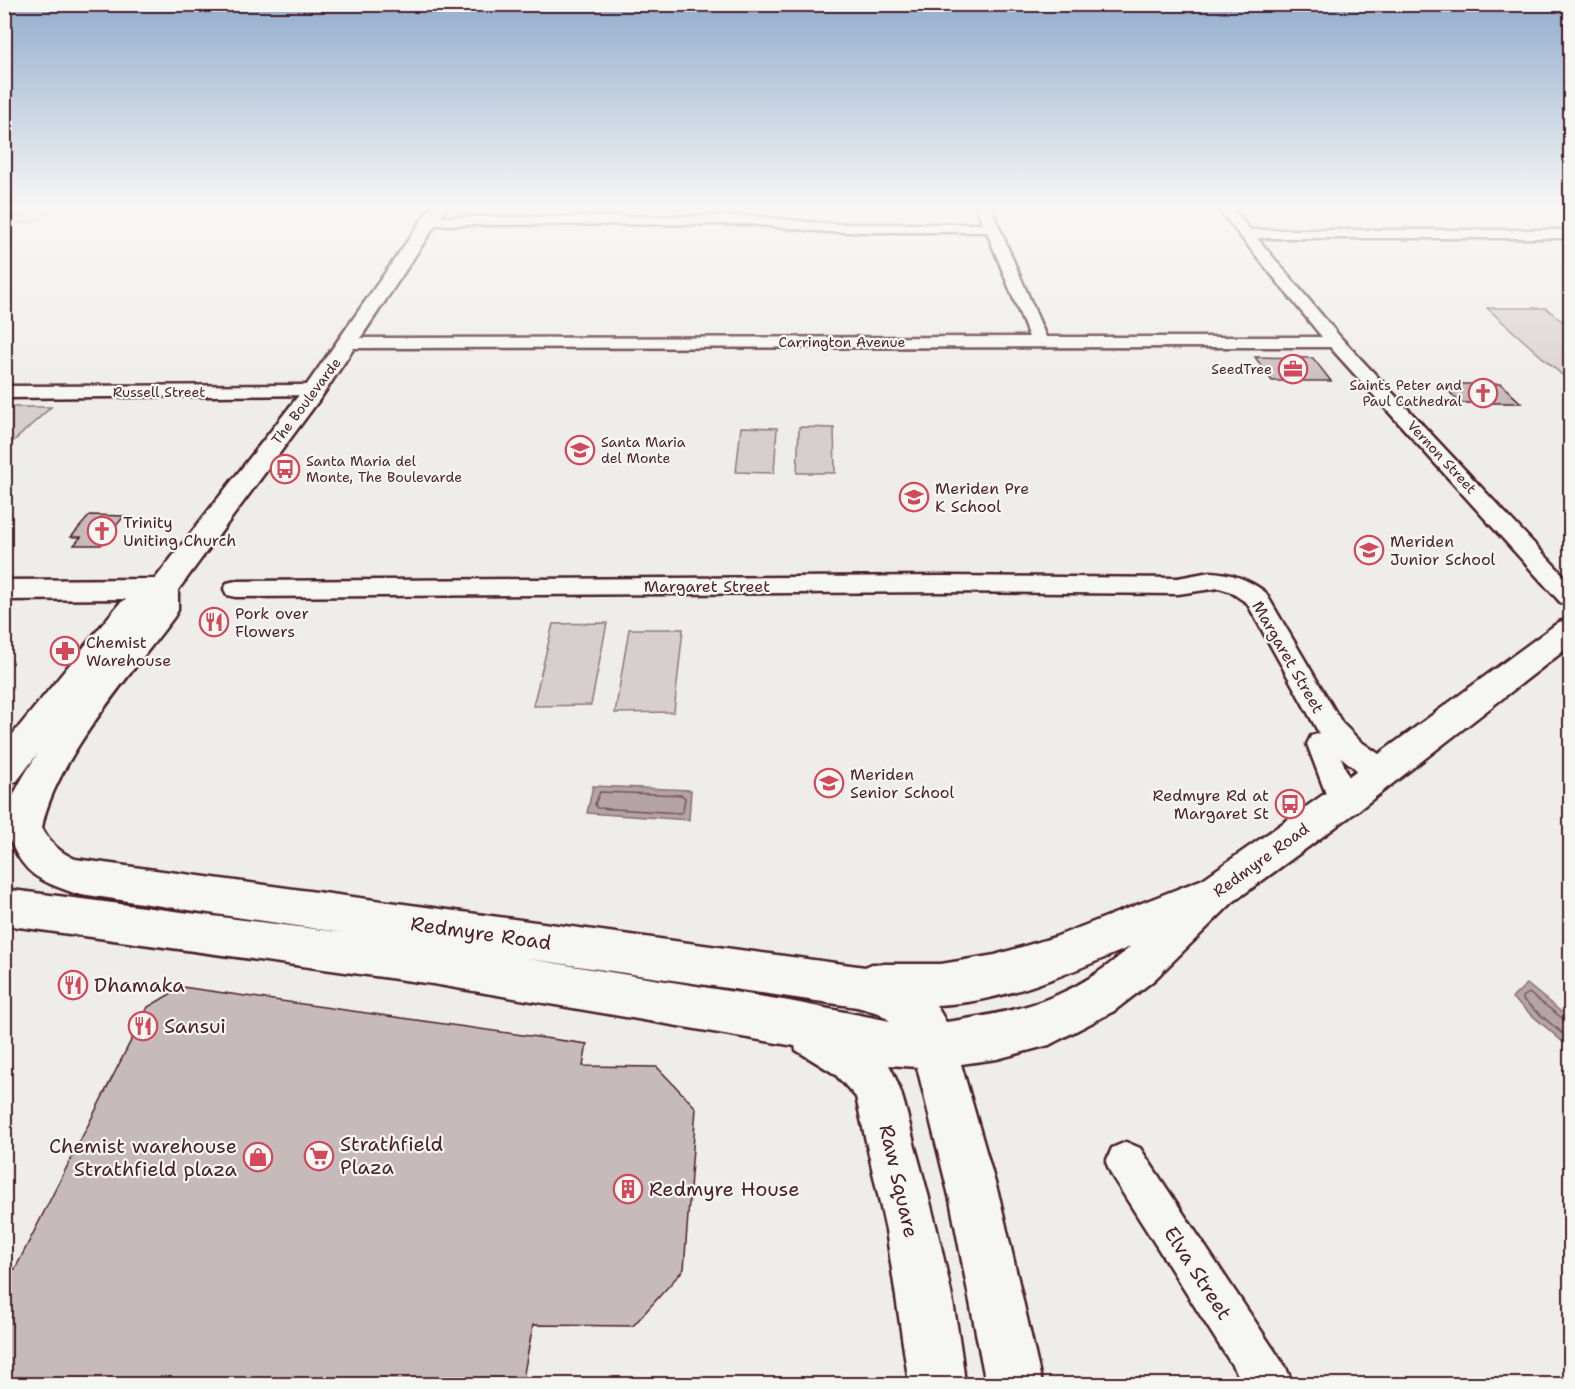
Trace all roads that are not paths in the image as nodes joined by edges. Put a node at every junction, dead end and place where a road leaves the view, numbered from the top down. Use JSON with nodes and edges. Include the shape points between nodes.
{"nodes":[{"id":1,"x":397,"y":271,"type":"edge"},
{"id":2,"x":1011,"y":271,"type":"edge"},
{"id":3,"x":1278,"y":271,"type":"edge"},
{"id":4,"x":1040,"y":342,"type":"junction"},
{"id":5,"x":1335,"y":342,"type":"junction"},
{"id":6,"x":349,"y":343,"type":"junction"},
{"id":7,"x":314,"y":391,"type":"junction"},
{"id":8,"x":4,"y":392,"type":"edge"},
{"id":9,"x":1178,"y":586,"type":"junction"},
{"id":10,"x":236,"y":589,"type":"dead end"},
{"id":11,"x":4,"y":590,"type":"edge"},
{"id":12,"x":163,"y":590,"type":"junction"},
{"id":13,"x":1570,"y":597,"type":"edge"},
{"id":14,"x":1570,"y":630,"type":"edge"},
{"id":15,"x":4,"y":771,"type":"edge"},
{"id":16,"x":1364,"y":785,"type":"junction"},
{"id":17,"x":14,"y":832,"type":"edge"},
{"id":18,"x":1219,"y":889,"type":"junction"},
{"id":19,"x":4,"y":907,"type":"edge"},
{"id":20,"x":961,"y":982,"type":"junction"},
{"id":21,"x":857,"y":986,"type":"junction"},
{"id":22,"x":909,"y":1005,"type":"junction"},
{"id":23,"x":934,"y":1046,"type":"junction"},
{"id":24,"x":875,"y":1060,"type":"junction"},
{"id":25,"x":1126,"y":1162,"type":"dead end"},
{"id":26,"x":937,"y":1384,"type":"edge"},
{"id":27,"x":1014,"y":1384,"type":"edge"},
{"id":28,"x":1270,"y":1384,"type":"edge"}],
"edges":[{"from":1,"to":6,"type":"main road","name":"The Boulevarde"},
{"from":2,"to":4,"type":"street"},
{"from":3,"to":5,"type":"street","name":"Vernon Street"},
{"from":4,"to":5,"type":"street","name":"Carrington Avenue"},
{"from":4,"to":6,"type":"street","name":"Carrington Avenue"},
{"from":5,"to":13,"type":"street","name":"Vernon Street"},
{"from":6,"to":7,"type":"main road","name":"The Boulevarde"},
{"from":7,"to":8,"type":"street","name":"Russell Street"},
{"from":7,"to":12,"type":"main road","name":"The Boulevarde"},
{"from":9,"to":10,"type":"street","name":"Margaret Street"},
{"from":9,"to":16,"type":"street","name":"Margaret Street","via":[[1223,594],[1242,605],[1311,730]]},
{"from":9,"to":16,"type":"street","name":"Margaret Street","via":[[1223,580],[1256,598],[1332,731],[1350,749]]},
{"from":11,"to":12,"type":"main road"},
{"from":12,"to":15,"type":"main road","name":"The Boulevarde","via":[[130,611]]},
{"from":12,"to":17,"type":"main road","name":"The Boulevarde","via":[[163,610],[52,759],[21,791]]},
{"from":14,"to":16,"type":"main road","name":"Redmyre Road"},
{"from":16,"to":18,"type":"main road","name":"Redmyre Road"},
{"from":17,"to":21,"type":"main road","name":"Redmyre Road","via":[[49,866],[74,876]]},
{"from":18,"to":20,"type":"main road","via":[[1065,952]]},
{"from":18,"to":23,"type":"main road","name":"Redmyre Road","via":[[1139,966],[1099,996],[1049,1023],[997,1037]]},
{"from":19,"to":24,"type":"main road","name":"Raw Square","via":[[433,964],[789,1023],[825,1041],[854,1062]]},
{"from":20,"to":21,"type":"main road"},
{"from":20,"to":22,"type":"main road"},
{"from":21,"to":22,"type":"main road","name":"Redmyre Road","via":[[886,993]]},
{"from":22,"to":23,"type":"main road","name":"Redmyre Road","via":[[926,1027]]},
{"from":22,"to":24,"type":"main road"},
{"from":23,"to":24,"type":"main road","name":"Redmyre Road"},
{"from":23,"to":27,"type":"main road","via":[[975,1200]]},
{"from":24,"to":26,"type":"main road","name":"Raw Square","via":[[878,1096],[927,1311]]},
{"from":25,"to":28,"type":"street","name":"Elva Street"}]}
